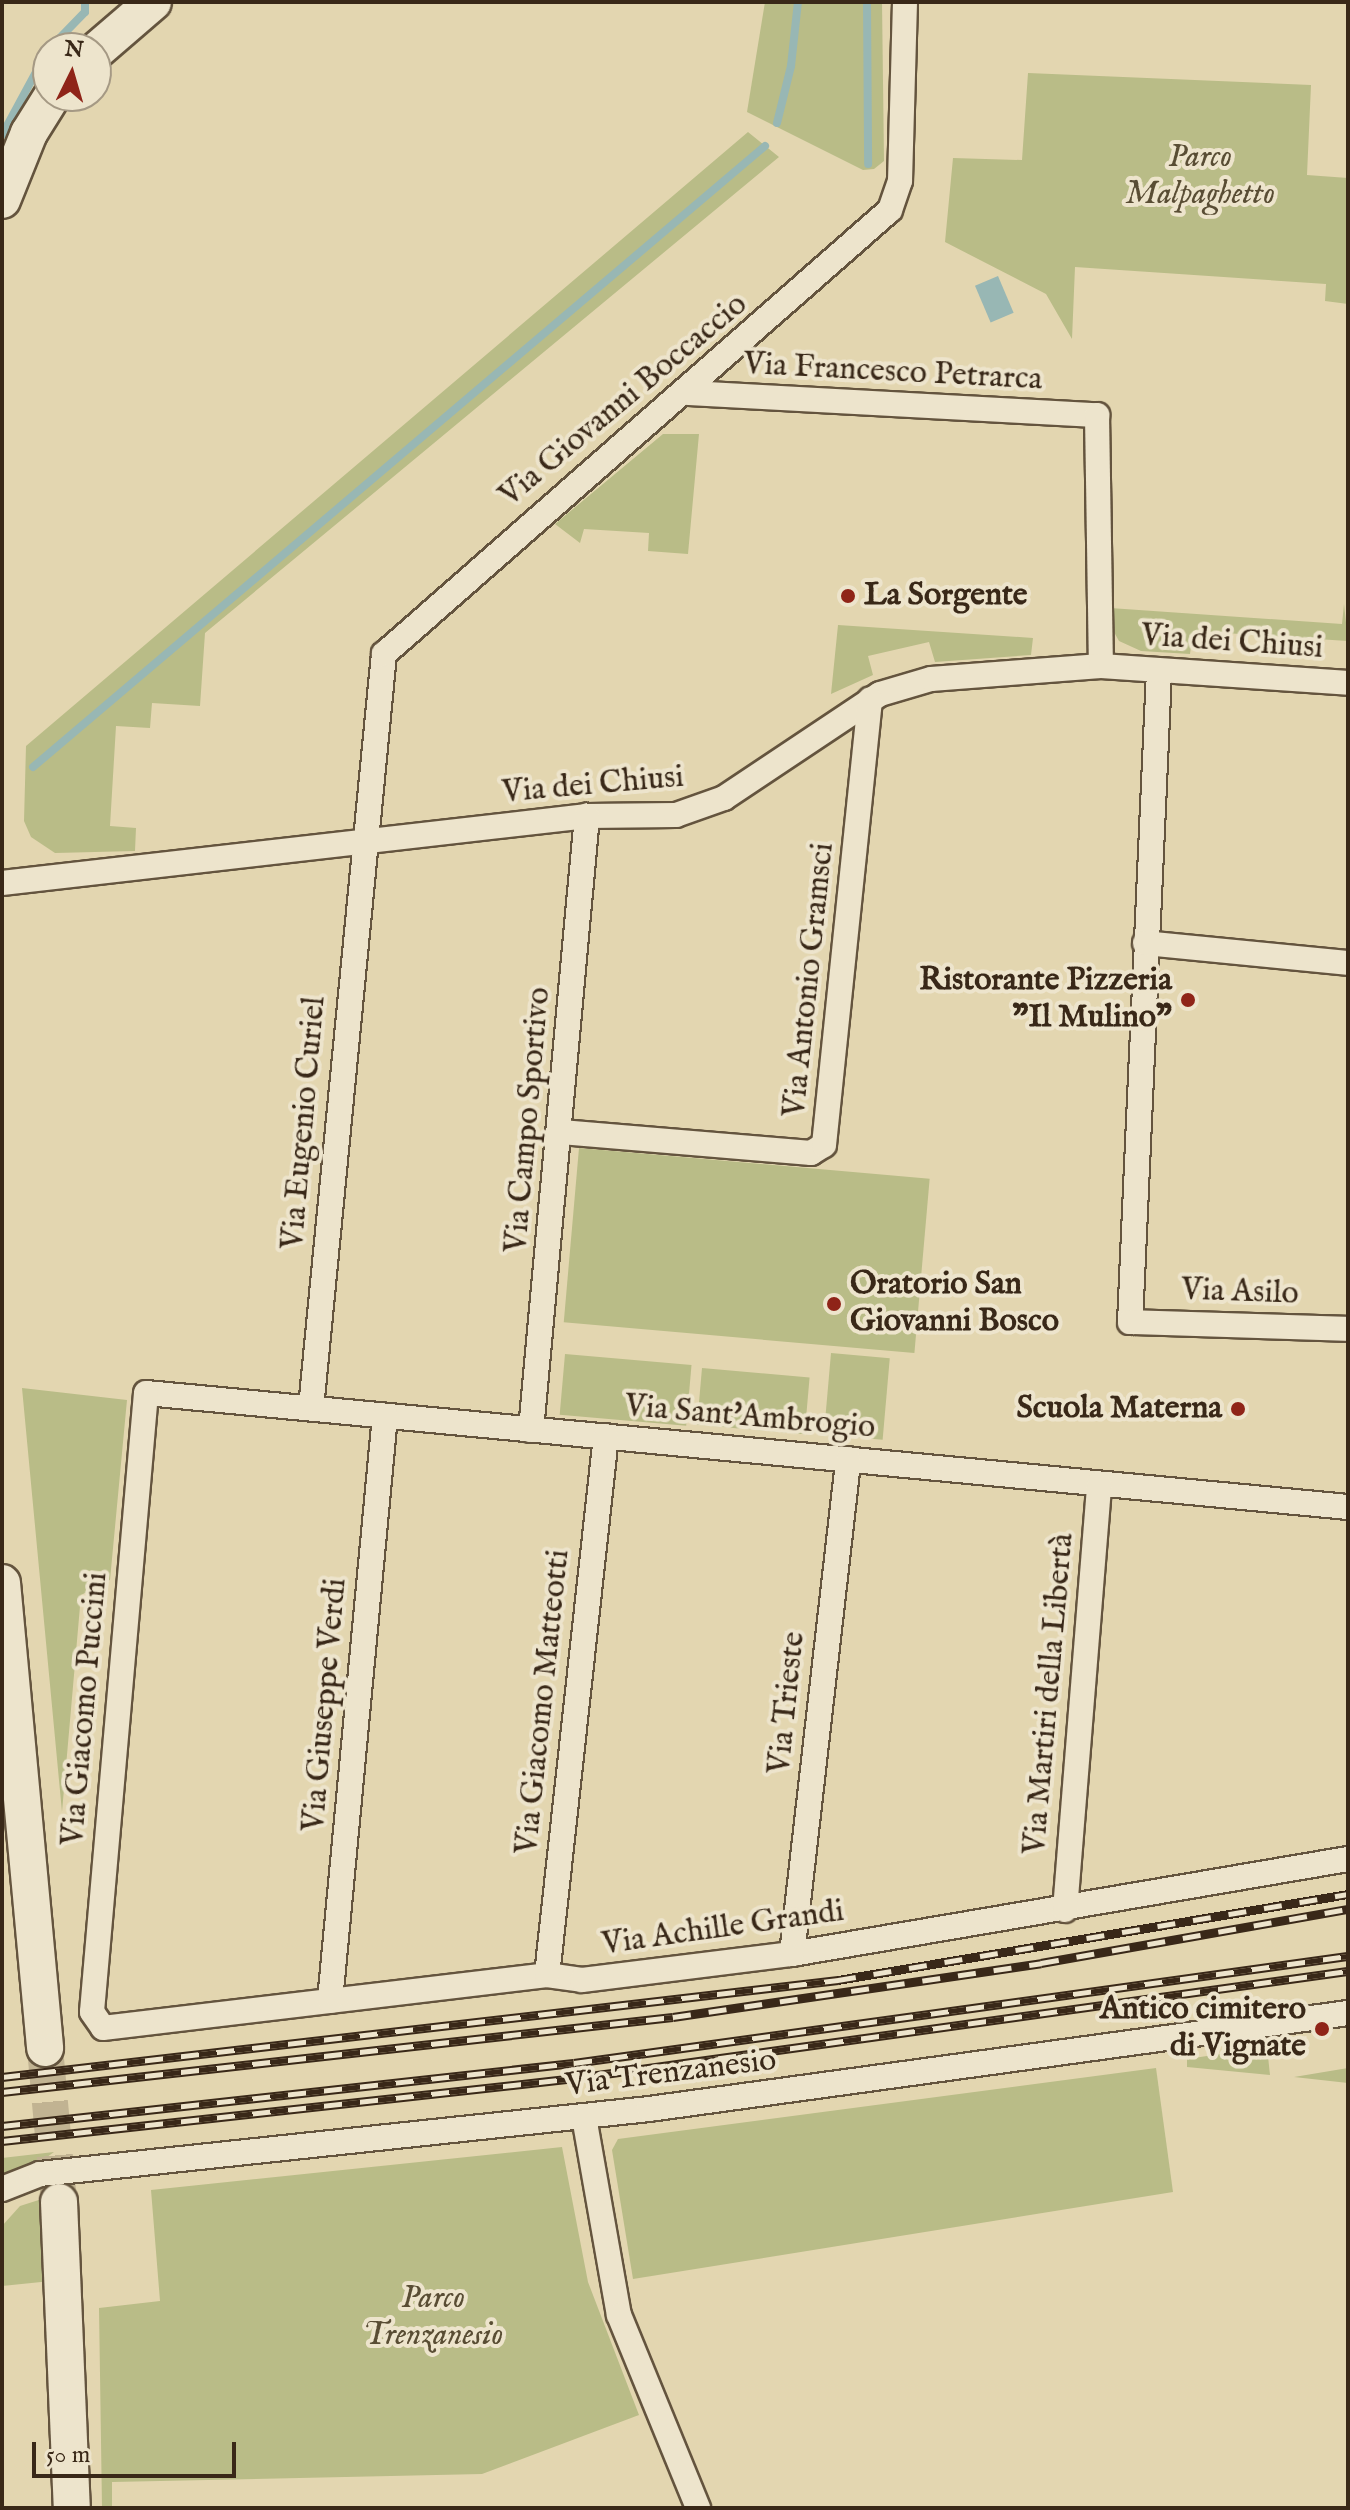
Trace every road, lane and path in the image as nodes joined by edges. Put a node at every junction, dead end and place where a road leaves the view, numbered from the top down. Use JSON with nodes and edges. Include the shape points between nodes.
{"nodes":[{"id":1,"x":153,"y":2,"type":"edge"},
{"id":2,"x":905,"y":2,"type":"edge"},
{"id":3,"x":112,"y":37,"type":"edge"},
{"id":4,"x":42,"y":112,"type":"edge"},
{"id":5,"x":2,"y":200,"type":"edge"},
{"id":6,"x":687,"y":393,"type":"junction"},
{"id":7,"x":1101,"y":666,"type":"junction"},
{"id":8,"x":1159,"y":672,"type":"junction"},
{"id":9,"x":1348,"y":683,"type":"edge"},
{"id":10,"x":870,"y":699,"type":"junction"},
{"id":11,"x":587,"y":816,"type":"junction"},
{"id":12,"x":364,"y":843,"type":"junction"},
{"id":13,"x":2,"y":883,"type":"edge"},
{"id":14,"x":1145,"y":943,"type":"junction"},
{"id":15,"x":1348,"y":963,"type":"edge"},
{"id":16,"x":561,"y":1132,"type":"junction"},
{"id":17,"x":1348,"y":1329,"type":"edge"},
{"id":18,"x":146,"y":1393,"type":"joint"},
{"id":19,"x":311,"y":1408,"type":"junction"},
{"id":20,"x":385,"y":1416,"type":"junction"},
{"id":21,"x":531,"y":1430,"type":"junction"},
{"id":22,"x":606,"y":1436,"type":"junction"},
{"id":23,"x":848,"y":1459,"type":"junction"},
{"id":24,"x":1099,"y":1484,"type":"junction"},
{"id":25,"x":1348,"y":1507,"type":"edge"},
{"id":26,"x":2,"y":1583,"type":"edge"},
{"id":27,"x":1348,"y":1859,"type":"edge"},
{"id":28,"x":1065,"y":1910,"type":"junction"},
{"id":29,"x":792,"y":1954,"type":"junction"},
{"id":30,"x":547,"y":1975,"type":"junction"},
{"id":31,"x":330,"y":2001,"type":"junction"},
{"id":32,"x":1348,"y":2013,"type":"edge"},
{"id":33,"x":103,"y":2028,"type":"joint"},
{"id":34,"x":45,"y":2048,"type":"tunnel mouth"},
{"id":35,"x":584,"y":2117,"type":"junction"},
{"id":36,"x":2,"y":2189,"type":"edge"},
{"id":37,"x":59,"y":2202,"type":"tunnel mouth"},
{"id":38,"x":72,"y":2508,"type":"edge"},
{"id":39,"x":698,"y":2508,"type":"edge"}],
"edges":[{"from":1,"to":3,"type":"street"},
{"from":2,"to":6,"type":"street","name":"Via Giovanni Boccaccio","via":[[895,203]]},
{"from":4,"to":5,"type":"street"},
{"from":6,"to":7,"type":"street","name":"Via Francesco Petrarca","via":[[1097,415]]},
{"from":6,"to":12,"type":"street","name":"Via Giovanni Boccaccio","via":[[387,649],[381,663]]},
{"from":7,"to":8,"type":"street","name":"Via dei Chiusi"},
{"from":7,"to":10,"type":"street","name":"Via dei Chiusi","via":[[931,679]]},
{"from":8,"to":9,"type":"street","name":"Via dei Chiusi"},
{"from":8,"to":14,"type":"street"},
{"from":10,"to":11,"type":"street","name":"Via dei Chiusi","via":[[707,806],[664,817]]},
{"from":10,"to":16,"type":"street","name":"Via Antonio Gramsci","via":[[824,1145],[811,1153]]},
{"from":11,"to":12,"type":"street","name":"Via dei Chiusi"},
{"from":11,"to":16,"type":"street","name":"Via Campo Sportivo"},
{"from":12,"to":13,"type":"street","name":"Via dei Chiusi"},
{"from":12,"to":19,"type":"street","name":"Via Eugenio Curiel"},
{"from":14,"to":15,"type":"street"},
{"from":14,"to":17,"type":"street","name":"Via Asilo","via":[[1130,1322]]},
{"from":16,"to":21,"type":"street","name":"Via Campo Sportivo"},
{"from":18,"to":19,"type":"street","name":"Via Sant'Ambrogio"},
{"from":18,"to":33,"type":"street","name":"Via Giacomo Puccini","via":[[92,2012]]},
{"from":19,"to":20,"type":"street","name":"Via Sant'Ambrogio"},
{"from":20,"to":21,"type":"street","name":"Via Sant'Ambrogio"},
{"from":20,"to":31,"type":"street","name":"Via Giuseppe Verdi"},
{"from":21,"to":22,"type":"street","name":"Via Sant'Ambrogio"},
{"from":22,"to":23,"type":"street","name":"Via Sant'Ambrogio"},
{"from":22,"to":30,"type":"street","name":"Via Giacomo Matteotti"},
{"from":23,"to":24,"type":"street","name":"Via Sant'Ambrogio"},
{"from":23,"to":29,"type":"street","name":"Via Trieste"},
{"from":24,"to":25,"type":"street","name":"Via Sant'Ambrogio"},
{"from":24,"to":28,"type":"street","name":"Via Martiri della Libertà"},
{"from":26,"to":34,"type":"street"},
{"from":27,"to":28,"type":"street","name":"Via Achille Grandi"},
{"from":28,"to":29,"type":"street","name":"Via Achille Grandi"},
{"from":29,"to":30,"type":"street","name":"Via Achille Grandi","via":[[582,1980]]},
{"from":30,"to":31,"type":"street","name":"Via Achille Grandi"},
{"from":31,"to":33,"type":"street","name":"Via Achille Grandi"},
{"from":32,"to":35,"type":"street","name":"Via Trenzanesio"},
{"from":35,"to":36,"type":"street","name":"Via Trenzanesio","via":[[40,2174]]},
{"from":35,"to":39,"type":"street","via":[[619,2315]]},
{"from":37,"to":38,"type":"street"}]}
